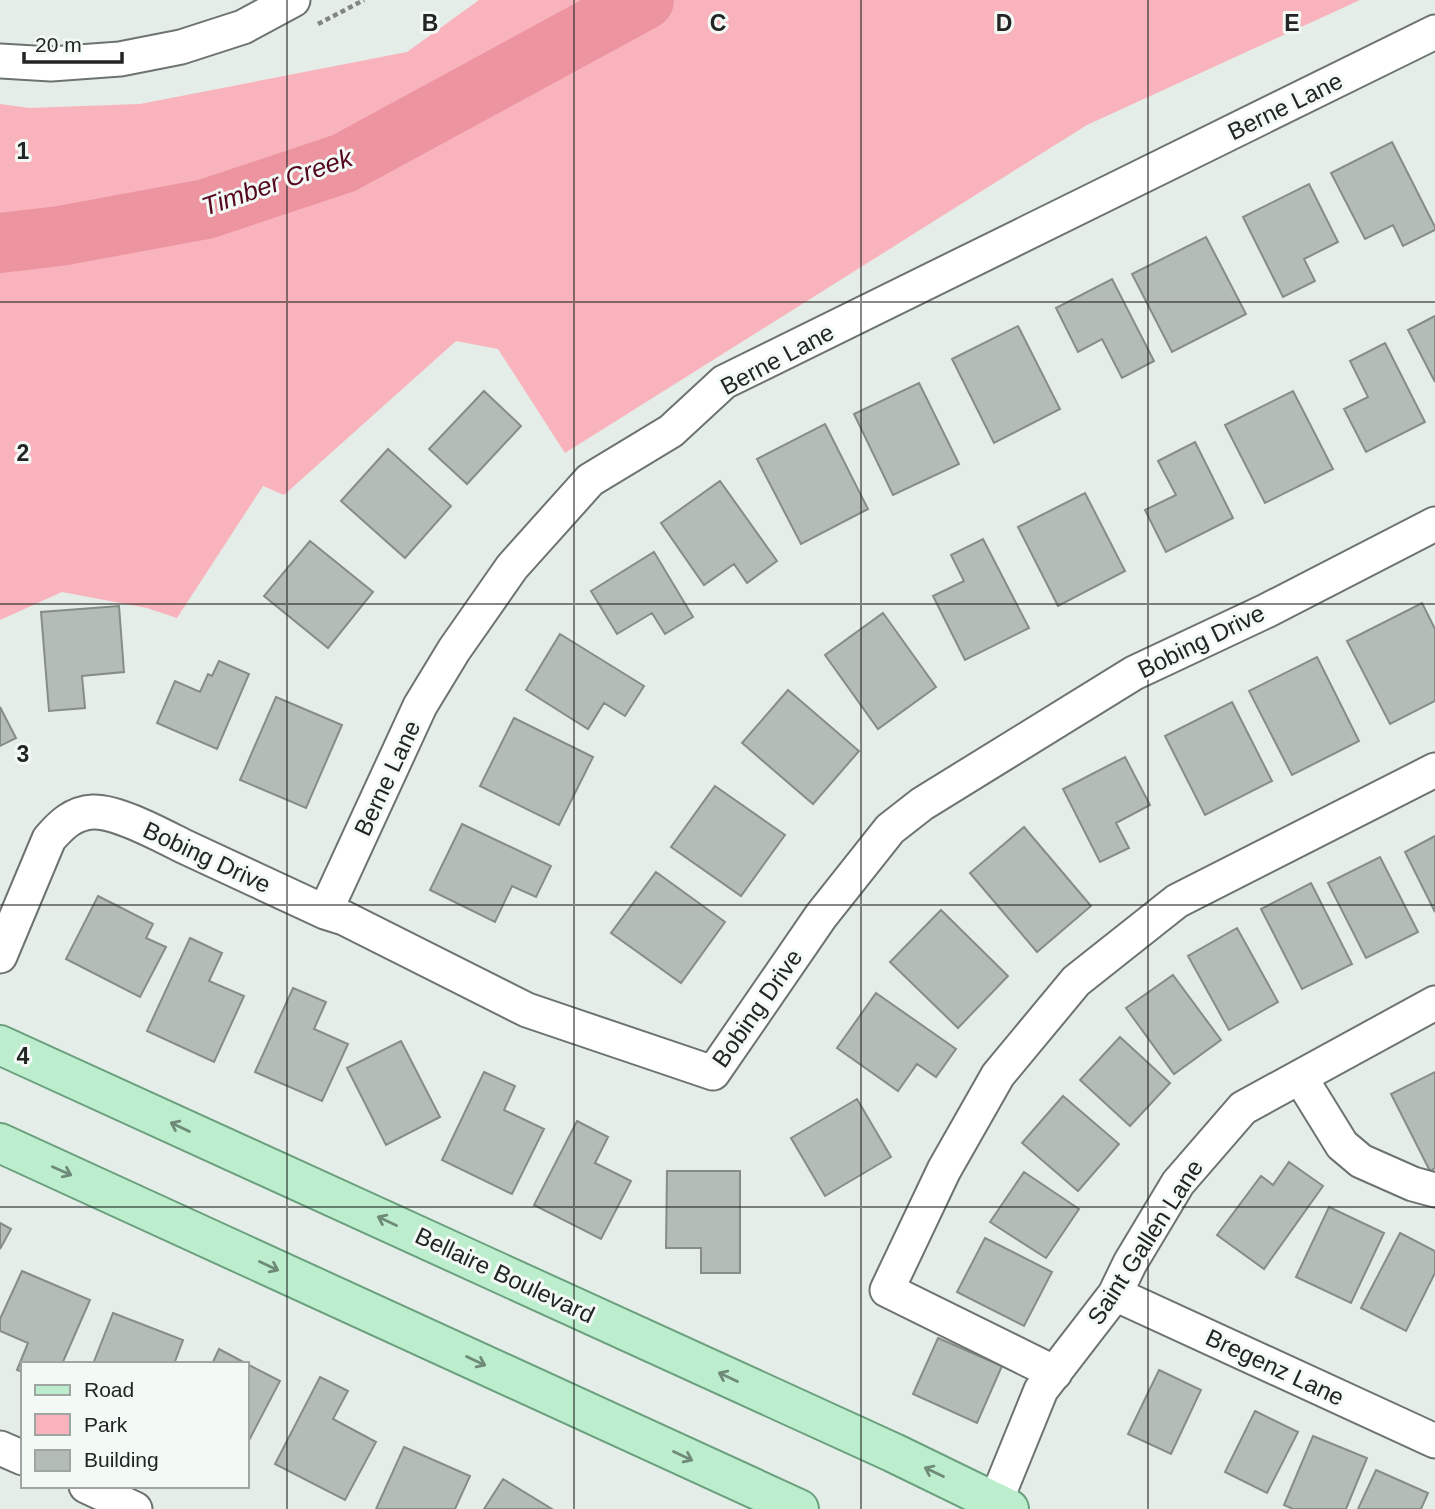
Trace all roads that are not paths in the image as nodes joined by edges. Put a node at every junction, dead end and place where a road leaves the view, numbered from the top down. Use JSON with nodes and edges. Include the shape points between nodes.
{"nodes":[{"id":1,"x":293,"y":0,"type":"edge"},
{"id":2,"x":253,"y":9,"type":"edge"},
{"id":3,"x":1435,"y":32,"type":"edge"},
{"id":4,"x":0,"y":61,"type":"edge"},
{"id":5,"x":1435,"y":524,"type":"edge"},
{"id":6,"x":1435,"y":770,"type":"edge"},
{"id":7,"x":325,"y":912,"type":"junction"},
{"id":8,"x":0,"y":956,"type":"edge"},
{"id":9,"x":1435,"y":1003,"type":"edge"},
{"id":10,"x":0,"y":1045,"type":"edge"},
{"id":11,"x":1300,"y":1077,"type":"junction"},
{"id":12,"x":0,"y":1143,"type":"edge"},
{"id":13,"x":1435,"y":1190,"type":"edge"},
{"id":14,"x":1115,"y":1294,"type":"junction"},
{"id":15,"x":1055,"y":1373,"type":"junction"},
{"id":16,"x":1435,"y":1441,"type":"edge"},
{"id":17,"x":0,"y":1448,"type":"edge"},
{"id":18,"x":21,"y":1457,"type":"edge"},
{"id":19,"x":90,"y":1488,"type":"edge"},
{"id":20,"x":997,"y":1507,"type":"edge"},
{"id":21,"x":135,"y":1509,"type":"edge"},
{"id":22,"x":799,"y":1509,"type":"edge"}],
"edges":[{"from":1,"to":2,"type":"street"},
{"from":2,"to":4,"type":"street","via":[[243,27],[181,47],[120,59],[51,64]]},
{"from":3,"to":7,"type":"street","name":"Berne Lane","via":[[724,382],[671,431],[590,480],[512,567],[454,650],[420,706]]},
{"from":5,"to":7,"type":"street","name":"Bobing Drive","via":[[1134,673],[922,804],[890,829],[821,916],[713,1073],[527,1010]]},
{"from":6,"to":15,"type":"street","via":[[1177,901],[1076,981],[998,1075],[944,1170],[887,1290]]},
{"from":7,"to":8,"type":"street","name":"Bobing Drive","via":[[112,814],[94,812],[76,816],[49,839]]},
{"from":9,"to":11,"type":"street","name":"Saint Gallen Lane"},
{"from":20,"to":10,"type":"main road","name":"Bellaire Boulevard","one_way":true,"via":[[873,1444]]},
{"from":11,"to":13,"type":"street","via":[[1342,1145],[1361,1161]]},
{"from":11,"to":14,"type":"street","name":"Saint Gallen Lane","via":[[1243,1108],[1178,1183]]},
{"from":12,"to":22,"type":"main road","one_way":true},
{"from":14,"to":15,"type":"street","name":"Saint Gallen Lane"},
{"from":14,"to":16,"type":"street","name":"Bregenz Lane"},
{"from":15,"to":20,"type":"street","name":"Saint Gallen Lane","via":[[1041,1390]]},
{"from":17,"to":18,"type":"street"},
{"from":19,"to":21,"type":"street"}]}
